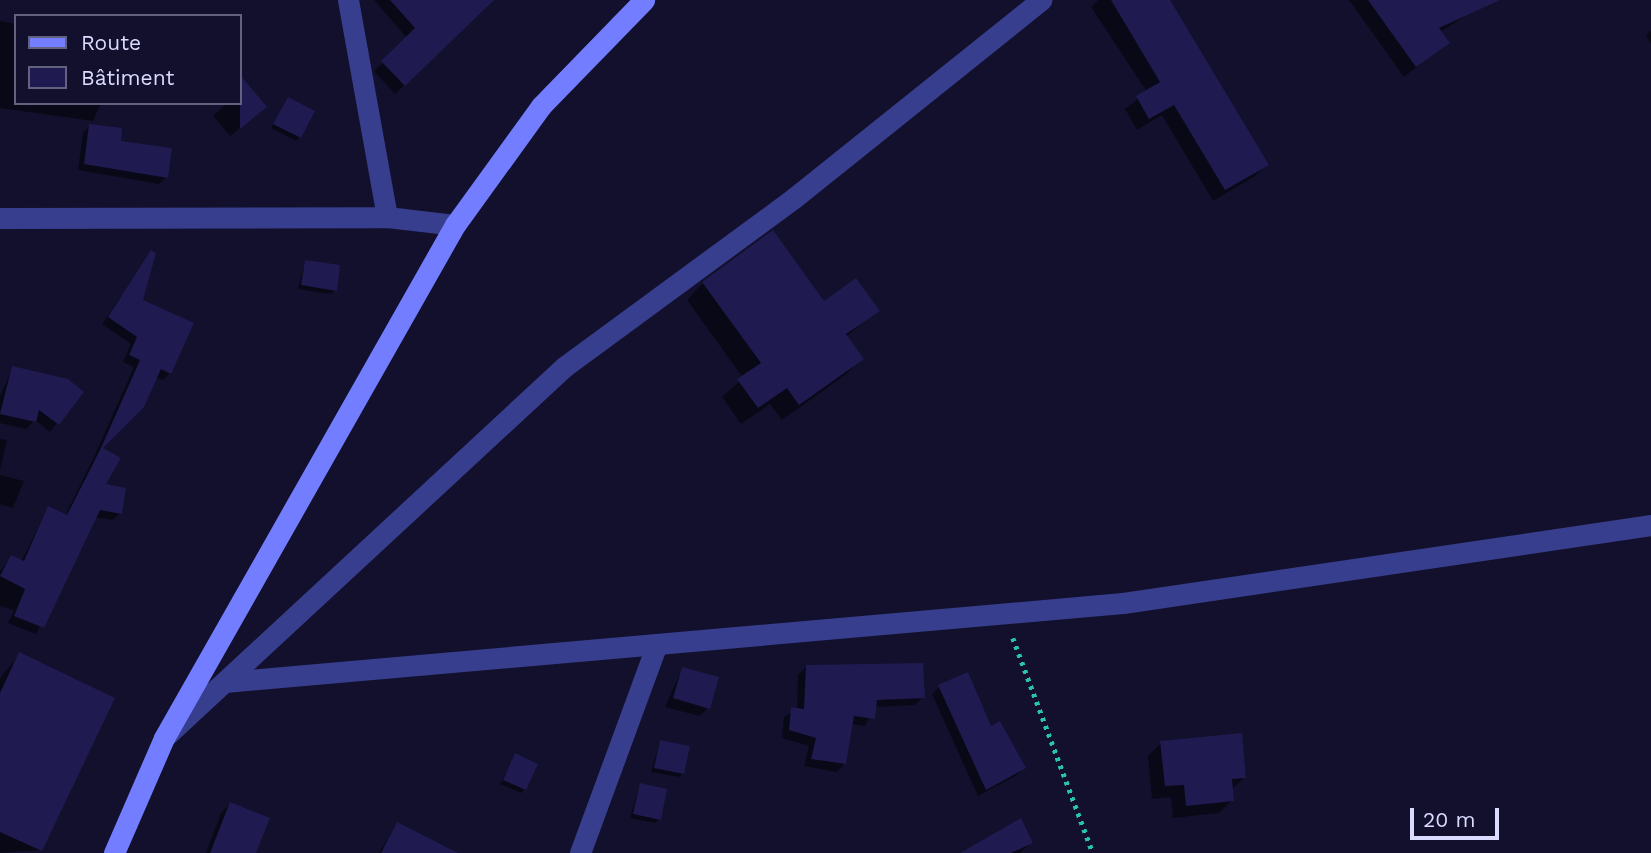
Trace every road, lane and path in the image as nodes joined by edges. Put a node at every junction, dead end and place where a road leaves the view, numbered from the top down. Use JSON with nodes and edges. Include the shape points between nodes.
{"nodes":[{"id":1,"x":348,"y":0,"type":"edge"},
{"id":2,"x":644,"y":0,"type":"edge"},
{"id":3,"x":1041,"y":0,"type":"edge"},
{"id":4,"x":387,"y":217,"type":"junction"},
{"id":5,"x":0,"y":218,"type":"edge"},
{"id":6,"x":455,"y":225,"type":"junction"},
{"id":7,"x":1651,"y":526,"type":"edge"},
{"id":8,"x":1004,"y":614,"type":"junction"},
{"id":9,"x":656,"y":646,"type":"junction"},
{"id":10,"x":225,"y":682,"type":"junction"},
{"id":11,"x":164,"y":738,"type":"junction"},
{"id":12,"x":114,"y":853,"type":"edge"},
{"id":13,"x":580,"y":853,"type":"edge"},
{"id":14,"x":1093,"y":853,"type":"edge"}],
"edges":[{"from":1,"to":4,"type":"street"},
{"from":2,"to":6,"type":"main road","via":[[541,106]]},
{"from":3,"to":10,"type":"street","via":[[794,198],[564,367]]},
{"from":4,"to":5,"type":"street"},
{"from":4,"to":6,"type":"street"},
{"from":6,"to":11,"type":"main road"},
{"from":7,"to":8,"type":"street","via":[[1124,603]]},
{"from":8,"to":9,"type":"street"},
{"from":8,"to":14,"type":"path"},
{"from":9,"to":10,"type":"street"},
{"from":9,"to":13,"type":"street"},
{"from":10,"to":11,"type":"street"},
{"from":11,"to":12,"type":"main road"}]}
